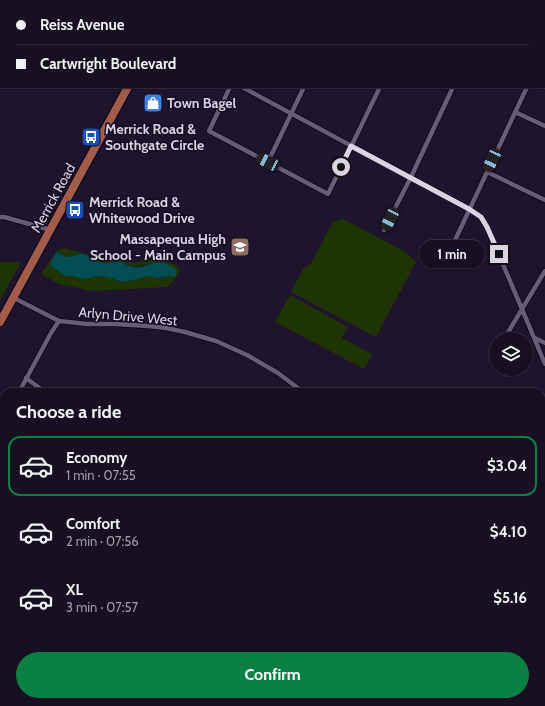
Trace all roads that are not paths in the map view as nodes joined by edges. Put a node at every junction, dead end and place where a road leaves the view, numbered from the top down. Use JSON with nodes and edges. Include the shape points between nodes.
{"nodes":[{"id":1,"x":127,"y":88,"type":"edge"},
{"id":2,"x":230,"y":88,"type":"edge"},
{"id":3,"x":244,"y":88,"type":"edge"},
{"id":4,"x":304,"y":88,"type":"edge"},
{"id":5,"x":380,"y":88,"type":"edge"},
{"id":6,"x":453,"y":88,"type":"edge"},
{"id":7,"x":527,"y":88,"type":"edge"},
{"id":8,"x":515,"y":112,"type":"junction"},
{"id":9,"x":291,"y":114,"type":"junction"},
{"id":10,"x":545,"y":126,"type":"edge"},
{"id":11,"x":351,"y":146,"type":"junction"},
{"id":12,"x":268,"y":162,"type":"junction"},
{"id":13,"x":487,"y":172,"type":"junction"},
{"id":14,"x":411,"y":178,"type":"junction"},
{"id":15,"x":545,"y":200,"type":"edge"},
{"id":16,"x":469,"y":209,"type":"junction"},
{"id":17,"x":0,"y":217,"type":"edge"},
{"id":18,"x":51,"y":230,"type":"junction"},
{"id":19,"x":384,"y":230,"type":"dead end"},
{"id":20,"x":449,"y":253,"type":"dead end"},
{"id":21,"x":545,"y":271,"type":"edge"},
{"id":22,"x":14,"y":298,"type":"junction"},
{"id":23,"x":522,"y":309,"type":"junction"},
{"id":24,"x":59,"y":321,"type":"junction"},
{"id":25,"x":0,"y":322,"type":"edge"},
{"id":26,"x":508,"y":332,"type":"edge"},
{"id":27,"x":535,"y":338,"type":"junction"},
{"id":28,"x":545,"y":343,"type":"edge"},
{"id":29,"x":545,"y":364,"type":"edge"},
{"id":30,"x":26,"y":378,"type":"junction"},
{"id":31,"x":296,"y":387,"type":"edge"},
{"id":32,"x":21,"y":388,"type":"edge"},
{"id":33,"x":40,"y":388,"type":"edge"}],
"edges":[{"from":1,"to":18,"type":"main road","name":"Merrick Road"},
{"from":2,"to":12,"type":"street","via":[[209,131]]},
{"from":3,"to":9,"type":"street"},
{"from":4,"to":9,"type":"street"},
{"from":5,"to":11,"type":"street"},
{"from":6,"to":14,"type":"street"},
{"from":7,"to":8,"type":"street"},
{"from":8,"to":10,"type":"street"},
{"from":8,"to":13,"type":"street"},
{"from":9,"to":11,"type":"street"},
{"from":9,"to":12,"type":"street"},
{"from":11,"to":12,"type":"street","via":[[328,194]]},
{"from":11,"to":14,"type":"street"},
{"from":13,"to":15,"type":"street"},
{"from":13,"to":16,"type":"street"},
{"from":14,"to":16,"type":"street"},
{"from":14,"to":19,"type":"street"},
{"from":16,"to":20,"type":"street"},
{"from":16,"to":23,"type":"street","via":[[481,217],[487,227]]},
{"from":17,"to":18,"type":"street"},
{"from":18,"to":22,"type":"main road","name":"Merrick Road"},
{"from":21,"to":23,"type":"street"},
{"from":22,"to":24,"type":"street","name":"Arlyn Drive West"},
{"from":22,"to":25,"type":"main road","name":"Merrick Road"},
{"from":23,"to":26,"type":"street"},
{"from":23,"to":27,"type":"street"},
{"from":24,"to":30,"type":"street"},
{"from":24,"to":31,"type":"street","name":"Arlyn Drive West","via":[[148,326],[185,332],[216,341],[247,355]]},
{"from":27,"to":28,"type":"street"},
{"from":27,"to":29,"type":"street"},
{"from":30,"to":32,"type":"street"},
{"from":30,"to":33,"type":"street"}]}
